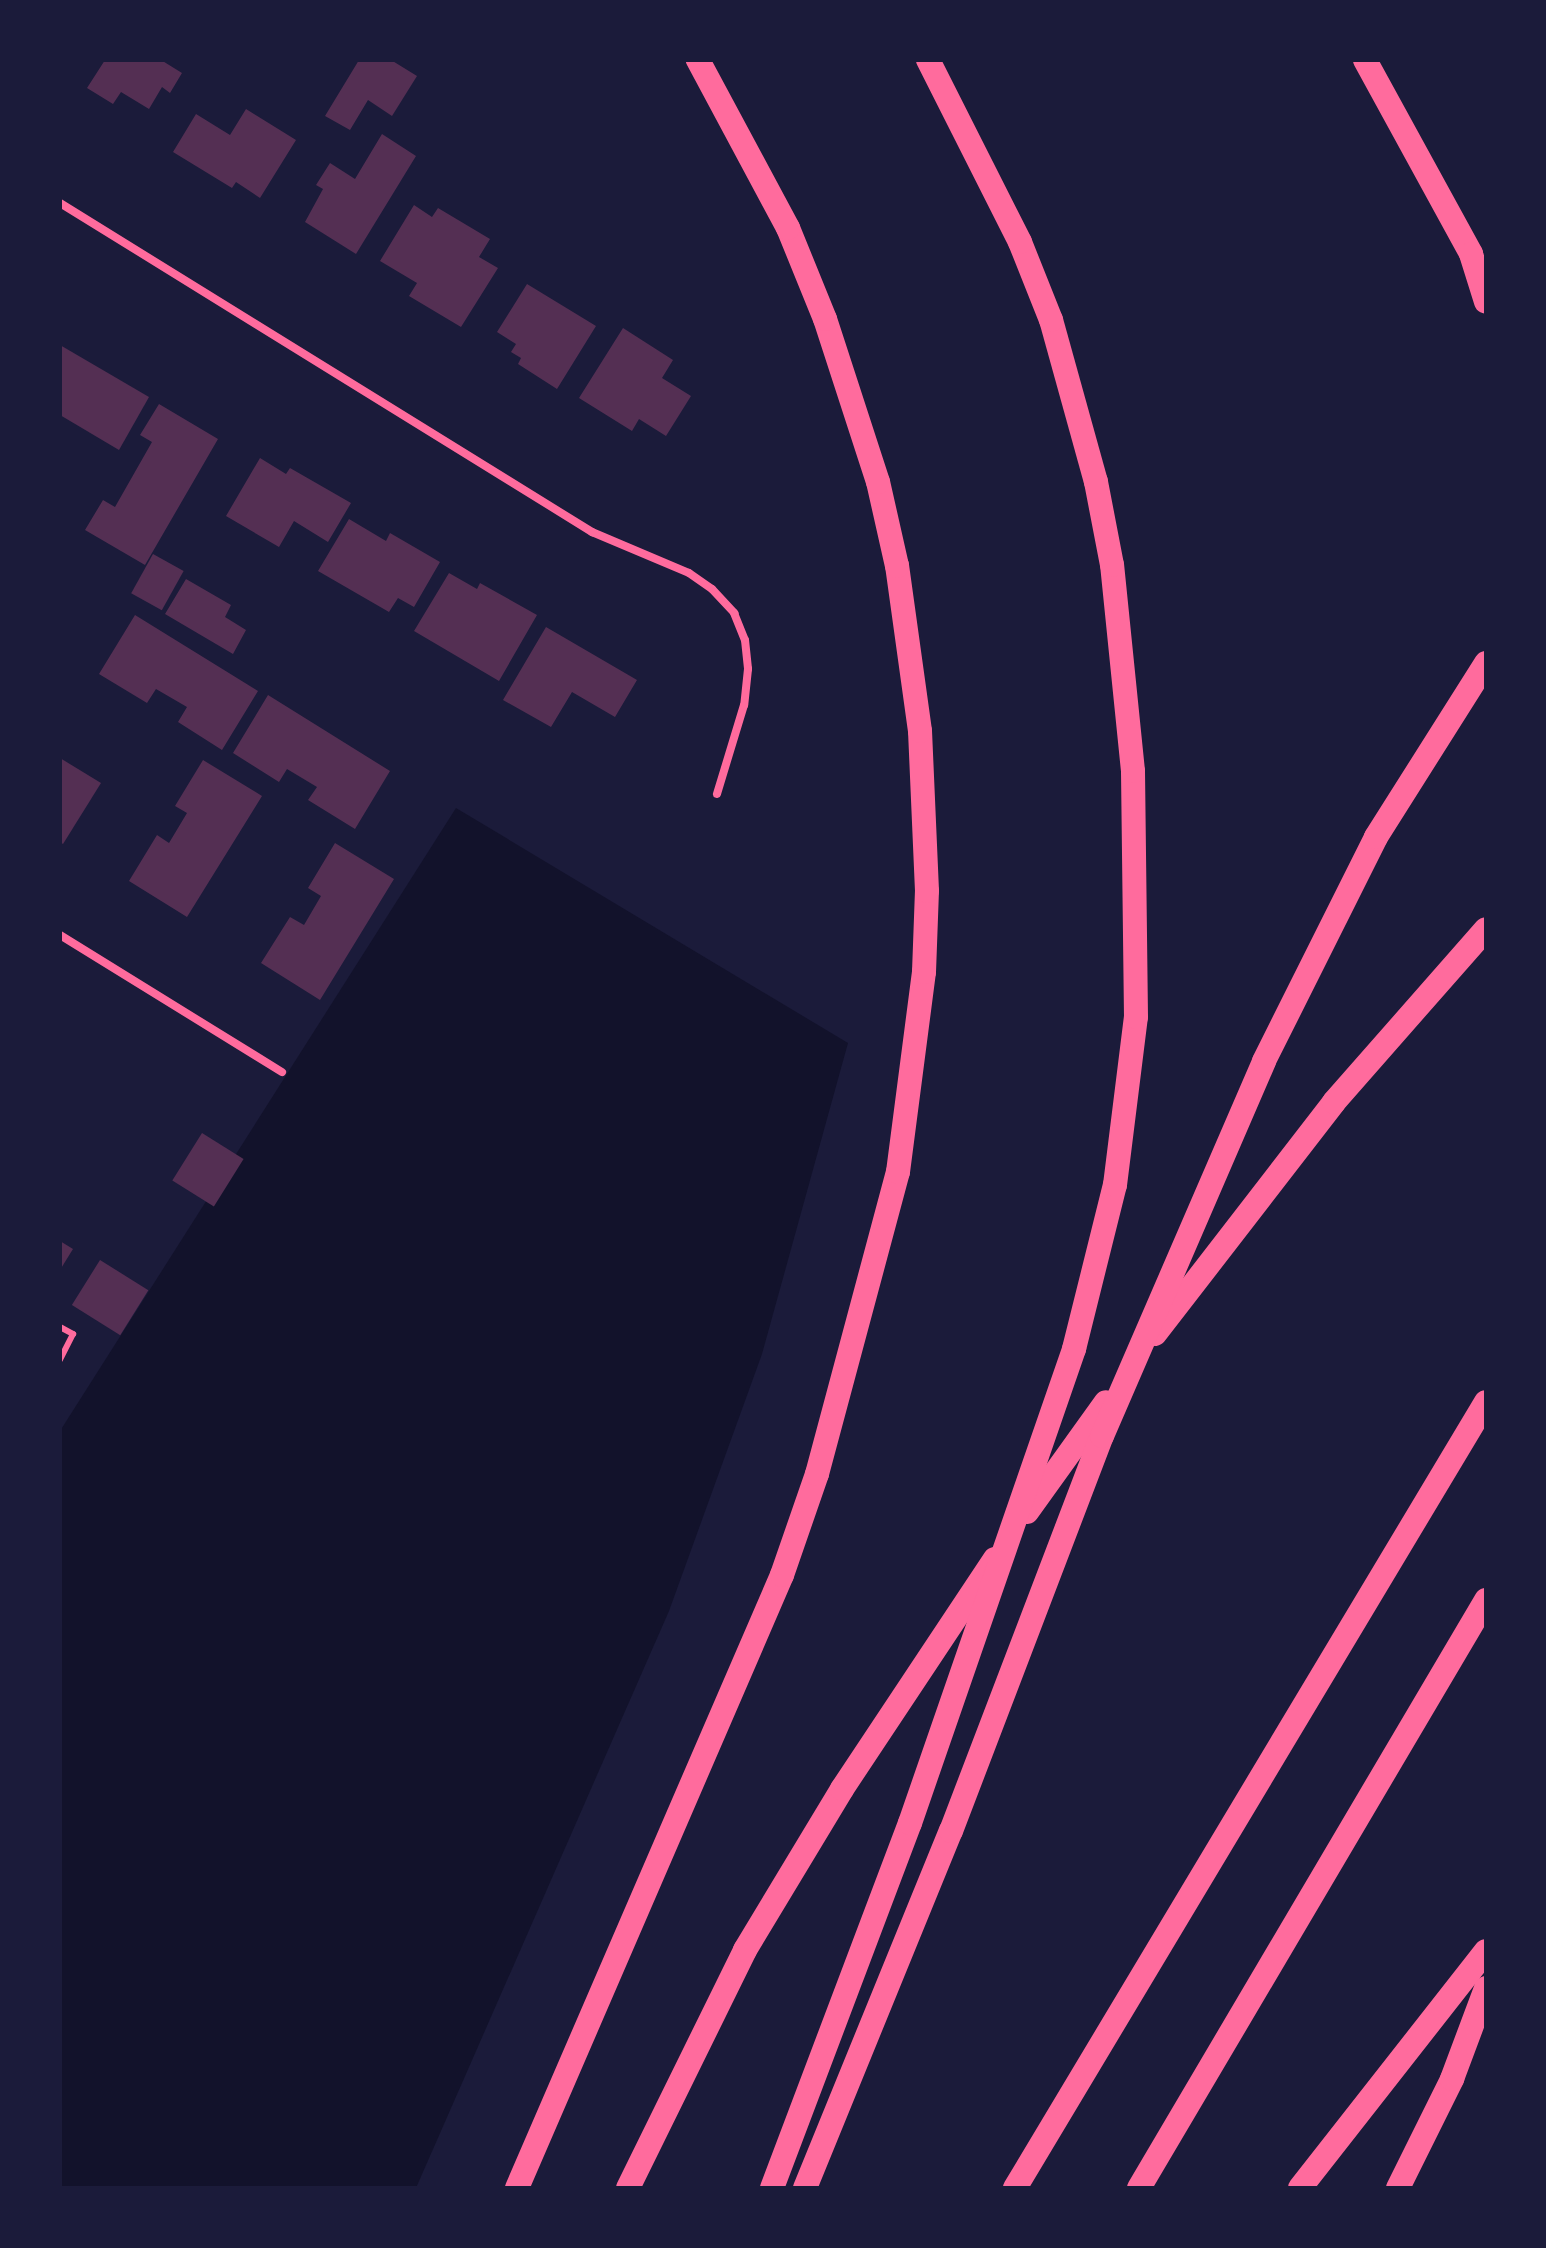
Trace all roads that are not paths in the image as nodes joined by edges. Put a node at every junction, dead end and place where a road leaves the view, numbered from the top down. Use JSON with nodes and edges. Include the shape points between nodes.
{"nodes":[{"id":1,"x":698,"y":60,"type":"edge"},
{"id":2,"x":928,"y":60,"type":"edge"},
{"id":3,"x":1365,"y":60,"type":"edge"},
{"id":4,"x":60,"y":203,"type":"edge"},
{"id":5,"x":1486,"y":302,"type":"edge"},
{"id":6,"x":1486,"y":663,"type":"edge"},
{"id":7,"x":717,"y":794,"type":"dead end"},
{"id":8,"x":1486,"y":929,"type":"edge"},
{"id":9,"x":60,"y":935,"type":"edge"},
{"id":10,"x":282,"y":1072,"type":"dead end"},
{"id":11,"x":60,"y":1327,"type":"edge"},
{"id":12,"x":60,"y":1360,"type":"edge"},
{"id":13,"x":1486,"y":1402,"type":"edge"},
{"id":14,"x":1486,"y":1600,"type":"edge"},
{"id":15,"x":1486,"y":1951,"type":"edge"},
{"id":16,"x":1486,"y":1988,"type":"edge"},
{"id":17,"x":517,"y":2188,"type":"edge"},
{"id":18,"x":628,"y":2188,"type":"edge"},
{"id":19,"x":772,"y":2188,"type":"edge"},
{"id":20,"x":805,"y":2188,"type":"edge"},
{"id":21,"x":1015,"y":2188,"type":"edge"},
{"id":22,"x":1139,"y":2188,"type":"edge"},
{"id":23,"x":1300,"y":2188,"type":"edge"},
{"id":24,"x":1398,"y":2188,"type":"edge"}],
"edges":[{"from":1,"to":17,"type":"highway","via":[[788,228],[825,319],[878,482],[897,566],[920,731],[926,838],[924,972],[898,1172],[812,1489],[782,1575]]},
{"from":2,"to":19,"type":"highway","via":[[1020,242],[1051,320],[1096,482],[1114,579],[1133,771],[1136,1017],[1115,1185],[1074,1349],[910,1823]]},
{"from":3,"to":5,"type":"highway","via":[[1471,254]]},
{"from":4,"to":7,"type":"street","via":[[592,532],[689,573],[712,589],[734,613],[745,640],[748,669],[744,705]]},
{"from":6,"to":20,"type":"highway","via":[[1376,837],[1264,1061],[1102,1436],[951,1831]]},
{"from":8,"to":18,"type":"highway","via":[[1334,1102],[1213,1254],[987,1570],[842,1789],[745,1950]]},
{"from":9,"to":10,"type":"street"},
{"from":11,"to":12,"type":"lane","via":[[73,1334]]},
{"from":13,"to":21,"type":"highway"},
{"from":14,"to":22,"type":"highway"},
{"from":15,"to":23,"type":"highway"},
{"from":16,"to":24,"type":"highway","via":[[1452,2079]]}]}
